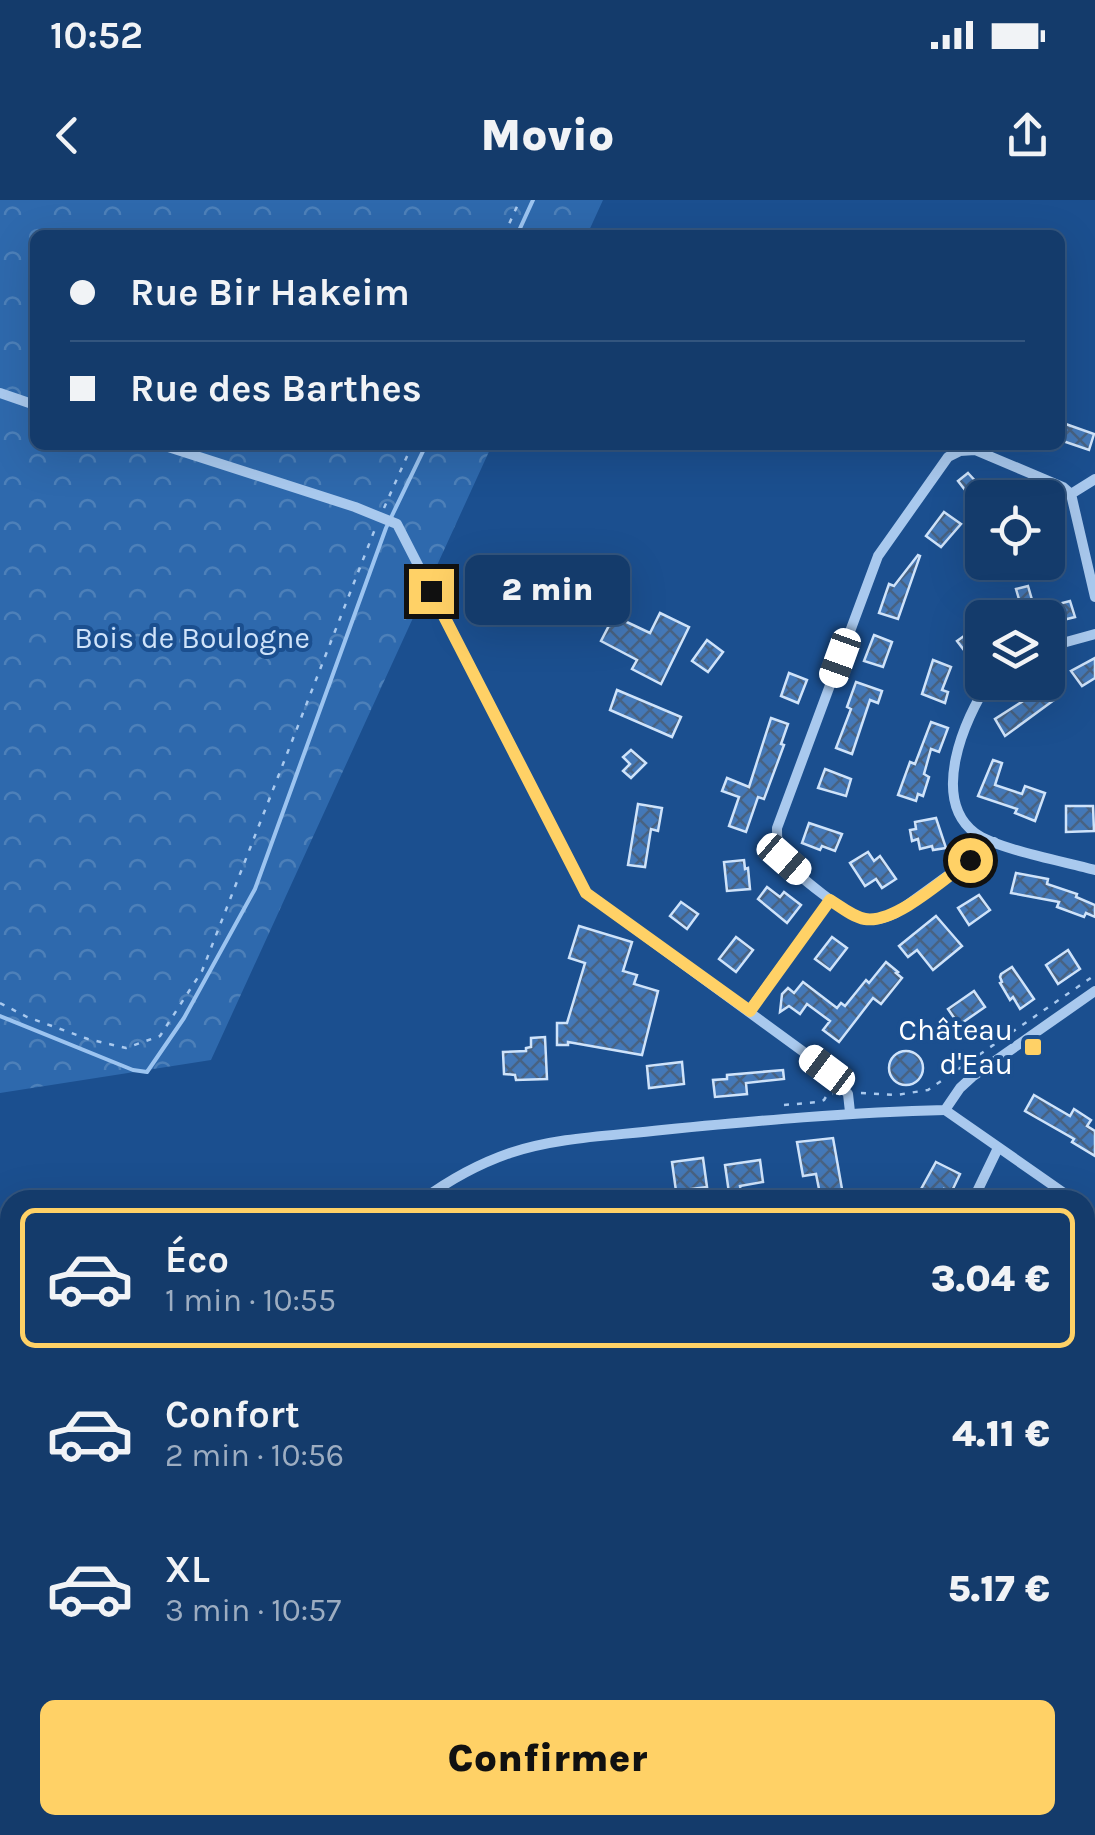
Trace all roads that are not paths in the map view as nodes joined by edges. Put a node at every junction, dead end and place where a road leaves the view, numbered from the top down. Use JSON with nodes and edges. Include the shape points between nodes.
{"nodes":[{"id":1,"x":0,"y":393,"type":"edge"},
{"id":2,"x":30,"y":402,"type":"edge"},
{"id":3,"x":177,"y":450,"type":"edge"},
{"id":4,"x":1095,"y":479,"type":"edge"},
{"id":5,"x":1072,"y":494,"type":"junction"},
{"id":6,"x":1095,"y":597,"type":"edge"},
{"id":7,"x":1095,"y":634,"type":"edge"},
{"id":8,"x":1065,"y":643,"type":"edge"},
{"id":9,"x":978,"y":700,"type":"edge"},
{"id":10,"x":994,"y":842,"type":"junction"},
{"id":11,"x":1095,"y":870,"type":"edge"},
{"id":12,"x":830,"y":900,"type":"junction"},
{"id":13,"x":1095,"y":991,"type":"edge"},
{"id":14,"x":750,"y":1011,"type":"junction"},
{"id":15,"x":946,"y":1110,"type":"junction"},
{"id":16,"x":850,"y":1112,"type":"junction"},
{"id":17,"x":998,"y":1148,"type":"junction"},
{"id":18,"x":438,"y":1190,"type":"edge"},
{"id":19,"x":978,"y":1190,"type":"edge"},
{"id":20,"x":1061,"y":1190,"type":"edge"}],
"edges":[{"from":1,"to":2,"type":"street"},
{"from":3,"to":14,"type":"street","via":[[397,524],[586,893]]},
{"from":4,"to":5,"type":"street"},
{"from":5,"to":6,"type":"street"},
{"from":5,"to":12,"type":"street","via":[[975,450],[960,451],[948,457],[878,556],[777,828],[784,859]]},
{"from":7,"to":8,"type":"street"},
{"from":9,"to":10,"type":"street","via":[[952,768],[954,805],[974,833]]},
{"from":10,"to":11,"type":"street"},
{"from":10,"to":12,"type":"street","via":[[880,920],[861,919]]},
{"from":12,"to":14,"type":"street"},
{"from":13,"to":15,"type":"street","via":[[972,1077]]},
{"from":14,"to":16,"type":"street","via":[[827,1070],[848,1094]]},
{"from":15,"to":16,"type":"street"},
{"from":15,"to":17,"type":"street"},
{"from":16,"to":18,"type":"street","via":[[560,1141],[510,1153]]},
{"from":17,"to":19,"type":"street"},
{"from":17,"to":20,"type":"street"}]}
